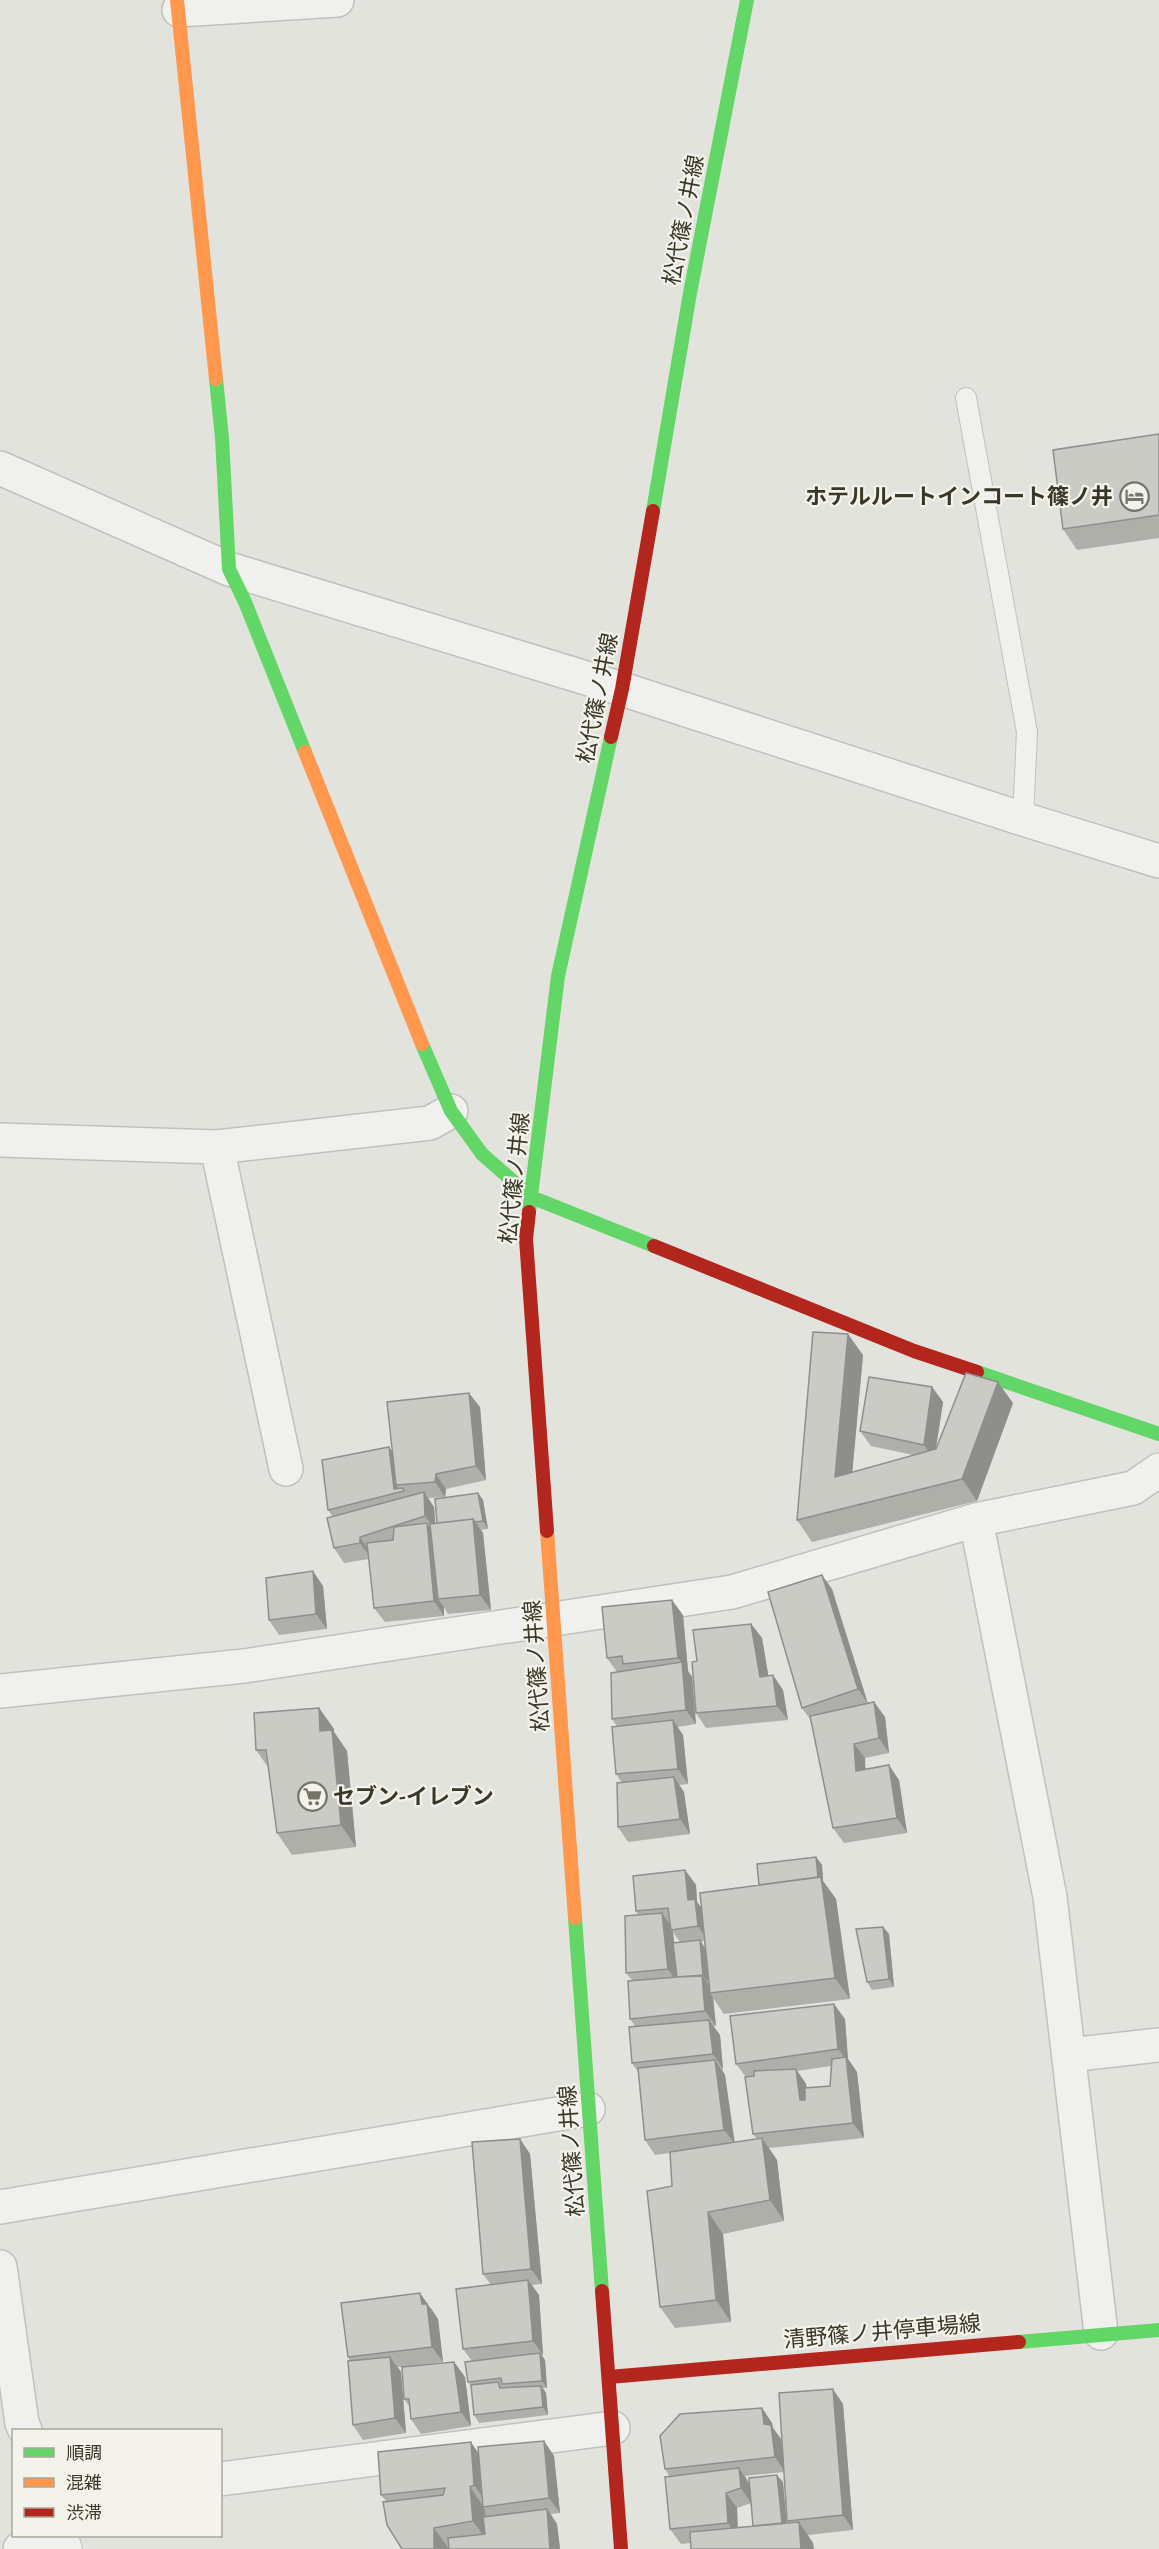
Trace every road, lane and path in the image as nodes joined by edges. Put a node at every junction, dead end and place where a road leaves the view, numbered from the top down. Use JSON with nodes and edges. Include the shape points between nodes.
{"nodes":[{"id":1,"x":337,"y":0,"type":"edge"},
{"id":2,"x":747,"y":0,"type":"edge"},
{"id":3,"x":178,"y":5,"type":"edge"},
{"id":4,"x":966,"y":398,"type":"dead end"},
{"id":5,"x":0,"y":468,"type":"edge"},
{"id":6,"x":229,"y":569,"type":"junction"},
{"id":7,"x":622,"y":689,"type":"junction"},
{"id":8,"x":1023,"y":819,"type":"junction"},
{"id":9,"x":1159,"y":861,"type":"edge"},
{"id":10,"x":451,"y":1111,"type":"junction"},
{"id":11,"x":0,"y":1140,"type":"edge"},
{"id":12,"x":217,"y":1147,"type":"junction"},
{"id":13,"x":531,"y":1197,"type":"junction"},
{"id":14,"x":1159,"y":1434,"type":"edge"},
{"id":15,"x":286,"y":1469,"type":"dead end"},
{"id":16,"x":1159,"y":1470,"type":"edge"},
{"id":17,"x":976,"y":1520,"type":"junction"},
{"id":18,"x":554,"y":1619,"type":"junction"},
{"id":19,"x":0,"y":1691,"type":"edge"},
{"id":20,"x":1159,"y":2045,"type":"edge"},
{"id":21,"x":1069,"y":2055,"type":"junction"},
{"id":22,"x":588,"y":2109,"type":"junction"},
{"id":23,"x":0,"y":2206,"type":"edge"},
{"id":24,"x":0,"y":2267,"type":"edge"},
{"id":25,"x":1159,"y":2330,"type":"edge"},
{"id":26,"x":1101,"y":2333,"type":"junction"},
{"id":27,"x":609,"y":2377,"type":"junction"},
{"id":28,"x":613,"y":2428,"type":"junction"},
{"id":29,"x":25,"y":2429,"type":"edge"},
{"id":30,"x":222,"y":2479,"type":"edge"},
{"id":31,"x":49,"y":2537,"type":"edge"},
{"id":32,"x":20,"y":2549,"type":"edge"},
{"id":33,"x":621,"y":2549,"type":"edge"}],
"edges":[{"from":1,"to":3,"type":"street"},
{"from":2,"to":7,"type":"main road","name":"松代篠ノ井線","via":[[690,293]]},
{"from":3,"to":6,"type":"main road","via":[[222,438]]},
{"from":4,"to":8,"type":"lane","via":[[1027,732]]},
{"from":5,"to":6,"type":"street"},
{"from":6,"to":7,"type":"street"},
{"from":6,"to":10,"type":"main road"},
{"from":7,"to":8,"type":"street"},
{"from":7,"to":13,"type":"main road","name":"松代篠ノ井線","via":[[558,976]]},
{"from":8,"to":9,"type":"street"},
{"from":10,"to":12,"type":"street","via":[[430,1124]]},
{"from":10,"to":13,"type":"main road","via":[[482,1154]]},
{"from":11,"to":12,"type":"street"},
{"from":12,"to":15,"type":"street"},
{"from":13,"to":14,"type":"main road","via":[[914,1351]]},
{"from":13,"to":18,"type":"main road","name":"松代篠ノ井線","via":[[526,1239]]},
{"from":16,"to":17,"type":"street","via":[[1133,1488]]},
{"from":17,"to":18,"type":"street","via":[[732,1592]]},
{"from":17,"to":21,"type":"street","via":[[1050,1897]]},
{"from":18,"to":19,"type":"street","via":[[244,1666]]},
{"from":18,"to":22,"type":"main road","name":"松代篠ノ井線"},
{"from":20,"to":21,"type":"street"},
{"from":21,"to":26,"type":"street"},
{"from":22,"to":23,"type":"street"},
{"from":22,"to":27,"type":"main road","name":"松代篠ノ井線"},
{"from":24,"to":29,"type":"street"},
{"from":25,"to":26,"type":"main road","name":"清野篠ノ井停車場線"},
{"from":26,"to":27,"type":"main road","name":"清野篠ノ井停車場線"},
{"from":27,"to":28,"type":"main road","name":"松代篠ノ井線"},
{"from":28,"to":30,"type":"street"},
{"from":28,"to":33,"type":"main road","name":"松代篠ノ井線"},
{"from":31,"to":32,"type":"street"}]}
